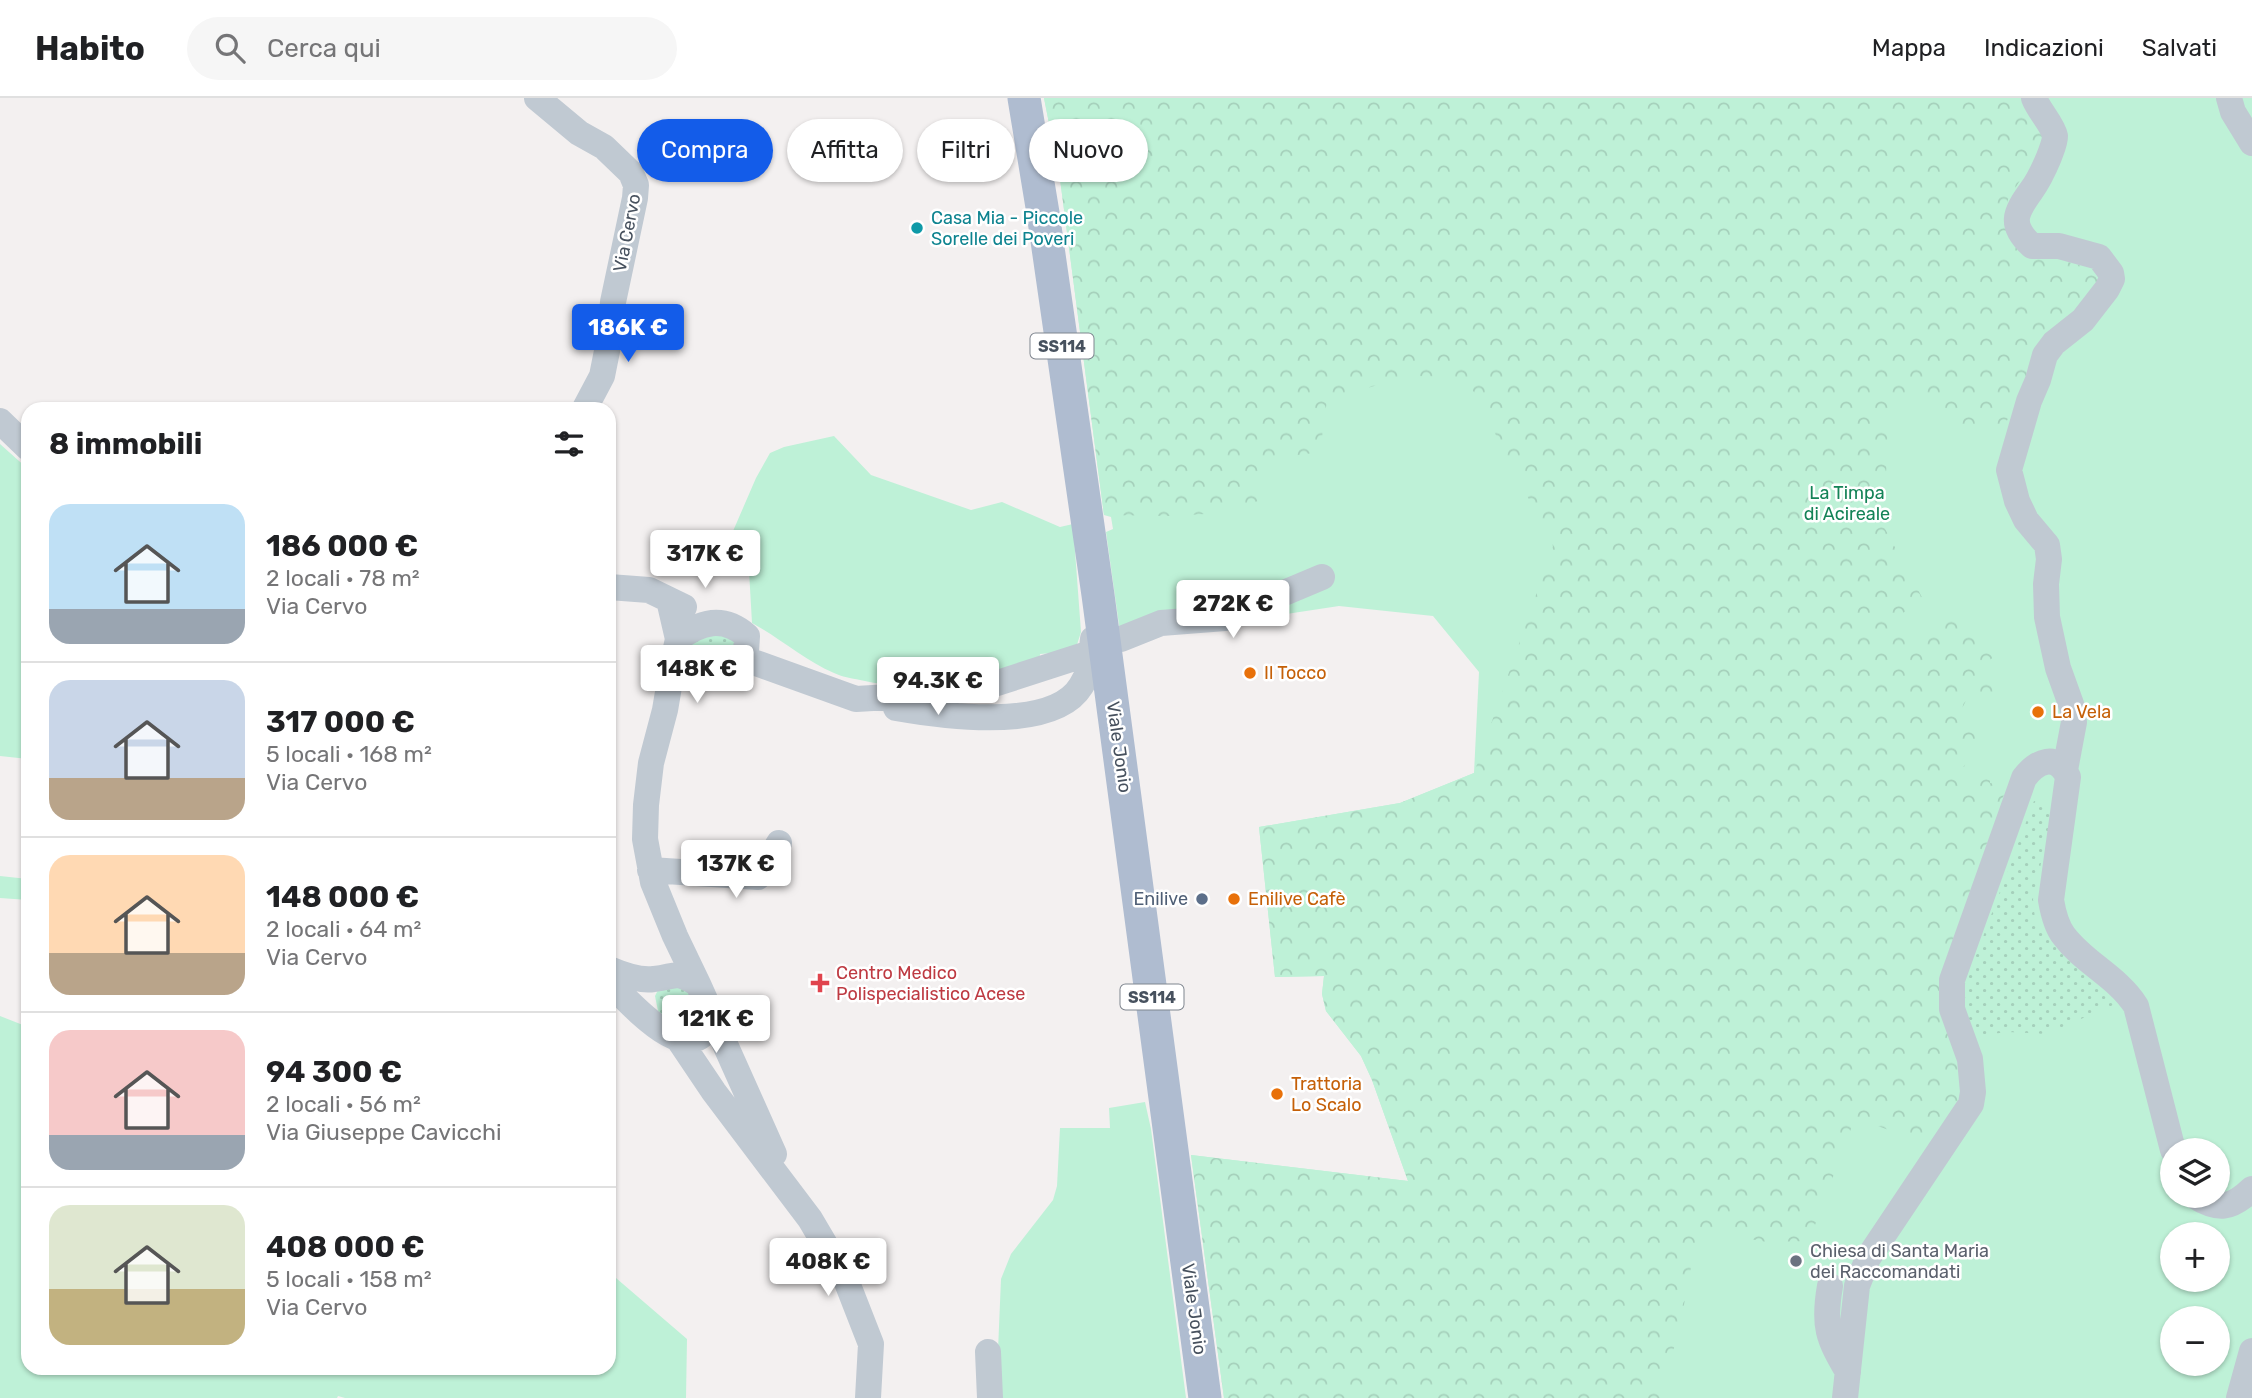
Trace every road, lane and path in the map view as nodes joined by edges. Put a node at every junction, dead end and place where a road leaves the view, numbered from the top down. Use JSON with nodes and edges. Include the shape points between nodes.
{"nodes":[{"id":1,"x":537,"y":98,"type":"edge"},
{"id":2,"x":1024,"y":98,"type":"edge"},
{"id":3,"x":2034,"y":98,"type":"edge"},
{"id":4,"x":2228,"y":98,"type":"edge"},
{"id":5,"x":2252,"y":143,"type":"edge"},
{"id":6,"x":588,"y":402,"type":"edge"},
{"id":7,"x":0,"y":421,"type":"edge"},
{"id":8,"x":21,"y":441,"type":"edge"},
{"id":9,"x":1322,"y":578,"type":"dead end"},
{"id":10,"x":616,"y":588,"type":"edge"},
{"id":11,"x":1098,"y":596,"type":"junction"},
{"id":12,"x":669,"y":600,"type":"junction"},
{"id":13,"x":721,"y":623,"type":"junction"},
{"id":14,"x":1121,"y":639,"type":"dead end"},
{"id":15,"x":676,"y":648,"type":"junction"},
{"id":16,"x":743,"y":648,"type":"junction"},
{"id":17,"x":1084,"y":655,"type":"dead end"},
{"id":18,"x":699,"y":672,"type":"junction"},
{"id":19,"x":856,"y":699,"type":"junction"},
{"id":20,"x":665,"y":710,"type":"junction"},
{"id":21,"x":2065,"y":770,"type":"junction"},
{"id":22,"x":779,"y":843,"type":"dead end"},
{"id":23,"x":650,"y":870,"type":"junction"},
{"id":24,"x":675,"y":936,"type":"junction"},
{"id":25,"x":616,"y":972,"type":"edge"},
{"id":26,"x":659,"y":978,"type":"junction"},
{"id":27,"x":698,"y":984,"type":"junction"},
{"id":28,"x":616,"y":989,"type":"edge"},
{"id":29,"x":713,"y":1016,"type":"junction"},
{"id":30,"x":656,"y":1024,"type":"junction"},
{"id":31,"x":679,"y":1040,"type":"junction"},
{"id":32,"x":2170,"y":1138,"type":"edge"},
{"id":33,"x":2252,"y":1189,"type":"edge"},
{"id":34,"x":794,"y":1197,"type":"junction"},
{"id":35,"x":2230,"y":1204,"type":"edge"},
{"id":36,"x":1830,"y":1286,"type":"dead end"},
{"id":37,"x":2252,"y":1351,"type":"edge"},
{"id":38,"x":988,"y":1352,"type":"dead end"},
{"id":39,"x":1846,"y":1385,"type":"edge"},
{"id":40,"x":868,"y":1398,"type":"edge"},
{"id":41,"x":990,"y":1398,"type":"edge"},
{"id":42,"x":1205,"y":1398,"type":"edge"},
{"id":43,"x":2239,"y":1398,"type":"edge"}],
"edges":[{"from":1,"to":6,"type":"street","name":"Via Cervo","via":[[604,147],[631,173],[636,185],[602,376]]},
{"from":2,"to":11,"type":"main road","name":"Viale Jonio","number":"SS114"},
{"from":3,"to":21,"type":"street","via":[[2055,135],[2043,171],[2019,206],[2016,224],[2021,236],[2032,246],[2059,246],[2099,257],[2112,279],[2083,320],[2045,355],[2009,470],[2026,520],[2047,545],[2048,617],[2074,722]]},
{"from":4,"to":5,"type":"street"},
{"from":7,"to":8,"type":"street"},
{"from":9,"to":14,"type":"street","via":[[1225,618],[1161,624]]},
{"from":10,"to":12,"type":"street","via":[[649,590]]},
{"from":11,"to":19,"type":"street","via":[[1089,670],[1080,689],[1057,708],[1029,716],[953,716]]},
{"from":11,"to":42,"type":"main road","name":"Viale Jonio","number":"SS114"},
{"from":12,"to":13,"type":"street"},
{"from":12,"to":15,"type":"street"},
{"from":13,"to":15,"type":"street","via":[[691,629]]},
{"from":13,"to":16,"type":"street","via":[[735,626]]},
{"from":15,"to":18,"type":"street","via":[[685,670]]},
{"from":15,"to":20,"type":"street"},
{"from":16,"to":18,"type":"street"},
{"from":16,"to":19,"type":"street","via":[[792,675]]},
{"from":17,"to":19,"type":"street","via":[[988,686]]},
{"from":18,"to":20,"type":"street","via":[[681,685]]},
{"from":20,"to":23,"type":"street","via":[[646,805]]},
{"from":21,"to":32,"type":"street","via":[[2068,785],[2051,900],[2054,917],[2063,936],[2127,991],[2136,1006]]},
{"from":21,"to":39,"type":"street","via":[[2042,762],[2024,778],[1952,980],[1952,1009],[1970,1059],[1971,1104],[1868,1258],[1857,1286]]},
{"from":22,"to":23,"type":"street","via":[[758,877]]},
{"from":23,"to":24,"type":"street"},
{"from":24,"to":26,"type":"street","via":[[670,962]]},
{"from":24,"to":27,"type":"street"},
{"from":25,"to":26,"type":"street","via":[[633,978]]},
{"from":26,"to":27,"type":"street","via":[[674,974]]},
{"from":26,"to":30,"type":"street","via":[[648,995]]},
{"from":27,"to":29,"type":"street"},
{"from":28,"to":30,"type":"street"},
{"from":29,"to":31,"type":"street","via":[[701,1037]]},
{"from":29,"to":34,"type":"street"},
{"from":30,"to":31,"type":"street"},
{"from":31,"to":34,"type":"street","via":[[713,1093]]},
{"from":33,"to":35,"type":"street"},
{"from":34,"to":40,"type":"street","via":[[846,1280],[865,1325],[871,1344]]},
{"from":36,"to":39,"type":"street","via":[[1828,1330]]},
{"from":37,"to":43,"type":"street"},
{"from":38,"to":41,"type":"street"}]}
